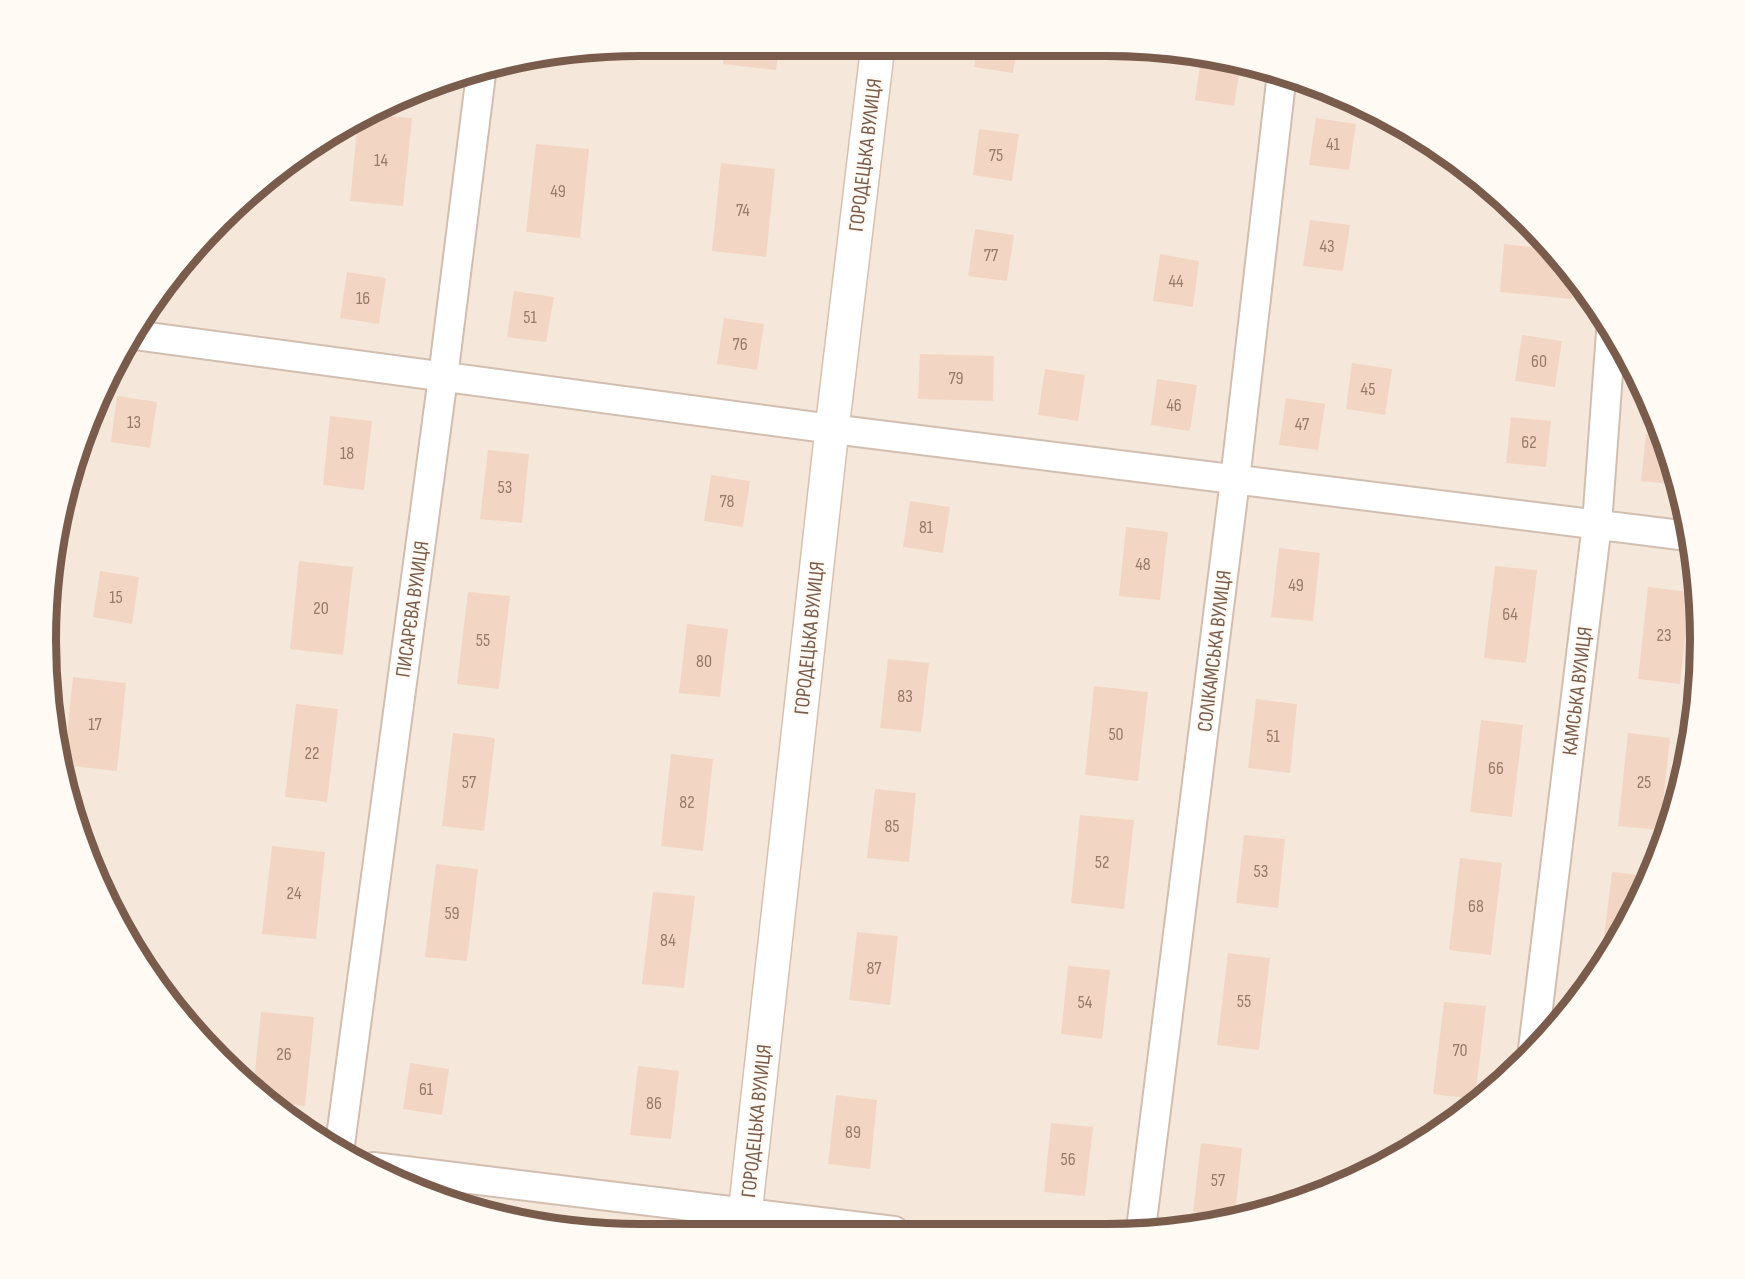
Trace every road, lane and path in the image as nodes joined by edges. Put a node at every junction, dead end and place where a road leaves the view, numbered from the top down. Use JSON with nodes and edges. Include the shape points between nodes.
{"nodes":[{"id":1,"x":877,"y":56,"type":"edge"},
{"id":2,"x":481,"y":77,"type":"edge"},
{"id":3,"x":1281,"y":82,"type":"edge"},
{"id":4,"x":141,"y":336,"type":"edge"},
{"id":5,"x":1610,"y":346,"type":"edge"},
{"id":6,"x":443,"y":377,"type":"junction"},
{"id":7,"x":832,"y":429,"type":"junction"},
{"id":8,"x":1235,"y":480,"type":"junction"},
{"id":9,"x":1597,"y":524,"type":"junction"},
{"id":10,"x":1680,"y":535,"type":"edge"},
{"id":11,"x":1535,"y":1035,"type":"edge"},
{"id":12,"x":340,"y":1141,"type":"edge"},
{"id":13,"x":398,"y":1171,"type":"edge"},
{"id":14,"x":745,"y":1222,"type":"edge"},
{"id":15,"x":1142,"y":1222,"type":"edge"},
{"id":16,"x":778,"y":1224,"type":"edge"}],
"edges":[{"from":1,"to":7,"type":"main road","name":"ГОРОДЕЦЬКА ВУЛИЦЯ"},
{"from":2,"to":6,"type":"street","name":"ПИСАРЄВА ВУЛИЦЯ"},
{"from":3,"to":8,"type":"street","name":"СОЛІКАМСЬКА ВУЛИЦЯ"},
{"from":4,"to":6,"type":"street"},
{"from":5,"to":9,"type":"street","name":"КАМСЬКА ВУЛИЦЯ"},
{"from":6,"to":7,"type":"street"},
{"from":6,"to":12,"type":"street","name":"ПИСАРЄВА ВУЛИЦЯ"},
{"from":7,"to":8,"type":"street"},
{"from":7,"to":14,"type":"main road","name":"ГОРОДЕЦЬКА ВУЛИЦЯ"},
{"from":8,"to":9,"type":"street"},
{"from":8,"to":15,"type":"street","name":"СОЛІКАМСЬКА ВУЛИЦЯ"},
{"from":9,"to":10,"type":"street"},
{"from":9,"to":11,"type":"street","name":"КАМСЬКА ВУЛИЦЯ"},
{"from":13,"to":14,"type":"street"},
{"from":14,"to":16,"type":"street"}]}
